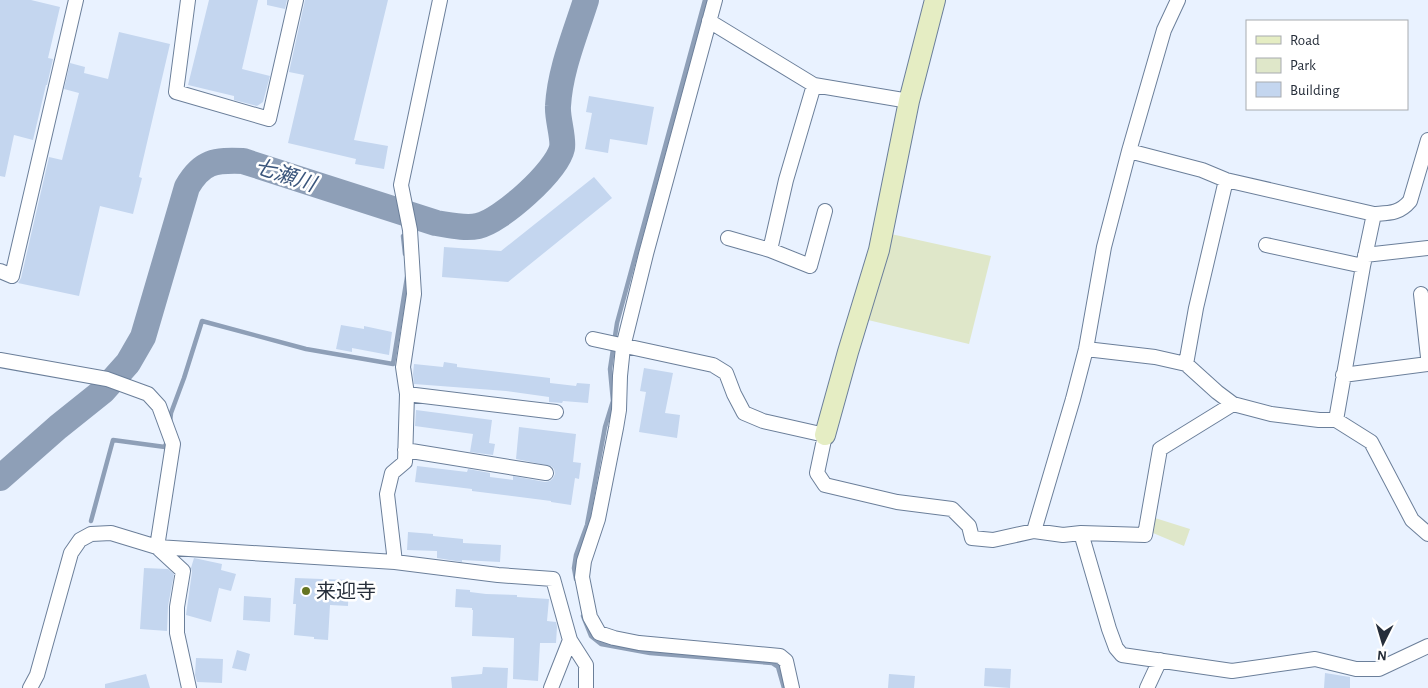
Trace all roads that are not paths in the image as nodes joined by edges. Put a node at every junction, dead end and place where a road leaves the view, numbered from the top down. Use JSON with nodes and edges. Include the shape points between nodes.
{"nodes":[{"id":1,"x":76,"y":0,"type":"edge"},
{"id":2,"x":188,"y":0,"type":"edge"},
{"id":3,"x":296,"y":0,"type":"edge"},
{"id":4,"x":440,"y":0,"type":"edge"},
{"id":5,"x":715,"y":0,"type":"edge"},
{"id":6,"x":935,"y":0,"type":"edge"},
{"id":7,"x":1178,"y":0,"type":"edge"},
{"id":8,"x":709,"y":21,"type":"junction"},
{"id":9,"x":814,"y":85,"type":"junction"},
{"id":10,"x":909,"y":101,"type":"junction"},
{"id":11,"x":1428,"y":140,"type":"edge"},
{"id":12,"x":1130,"y":151,"type":"junction"},
{"id":13,"x":1226,"y":180,"type":"junction"},
{"id":14,"x":825,"y":211,"type":"dead end"},
{"id":15,"x":1374,"y":214,"type":"junction"},
{"id":16,"x":728,"y":238,"type":"dead end"},
{"id":17,"x":1266,"y":245,"type":"dead end"},
{"id":18,"x":1428,"y":248,"type":"edge"},
{"id":19,"x":770,"y":250,"type":"junction"},
{"id":20,"x":1364,"y":261,"type":"junction"},
{"id":21,"x":0,"y":272,"type":"edge"},
{"id":22,"x":1421,"y":294,"type":"dead end"},
{"id":23,"x":593,"y":339,"type":"dead end"},
{"id":24,"x":620,"y":346,"type":"junction"},
{"id":25,"x":1086,"y":349,"type":"junction"},
{"id":26,"x":1428,"y":357,"type":"edge"},
{"id":27,"x":0,"y":360,"type":"edge"},
{"id":28,"x":1186,"y":364,"type":"junction"},
{"id":29,"x":1428,"y":364,"type":"edge"},
{"id":30,"x":1344,"y":376,"type":"junction"},
{"id":31,"x":408,"y":394,"type":"junction"},
{"id":32,"x":1233,"y":404,"type":"junction"},
{"id":33,"x":556,"y":412,"type":"dead end"},
{"id":34,"x":1336,"y":420,"type":"junction"},
{"id":35,"x":825,"y":435,"type":"junction"},
{"id":36,"x":405,"y":450,"type":"junction"},
{"id":37,"x":546,"y":473,"type":"dead end"},
{"id":38,"x":1034,"y":531,"type":"junction"},
{"id":39,"x":1080,"y":533,"type":"junction"},
{"id":40,"x":1428,"y":534,"type":"edge"},
{"id":41,"x":157,"y":547,"type":"junction"},
{"id":42,"x":395,"y":562,"type":"junction"},
{"id":43,"x":570,"y":640,"type":"junction"},
{"id":44,"x":1428,"y":646,"type":"edge"},
{"id":45,"x":1160,"y":660,"type":"junction"},
{"id":46,"x":30,"y":688,"type":"edge"},
{"id":47,"x":189,"y":688,"type":"edge"},
{"id":48,"x":551,"y":688,"type":"edge"},
{"id":49,"x":586,"y":688,"type":"edge"},
{"id":50,"x":792,"y":688,"type":"edge"},
{"id":51,"x":1147,"y":688,"type":"edge"}],
"edges":[{"from":1,"to":21,"type":"street","via":[[12,276]]},
{"from":2,"to":3,"type":"street","via":[[176,92],[269,119]]},
{"from":4,"to":31,"type":"street","via":[[401,185],[410,230],[414,294],[403,367]]},
{"from":5,"to":8,"type":"street"},
{"from":6,"to":10,"type":"street"},
{"from":7,"to":12,"type":"street","via":[[1164,30]]},
{"from":8,"to":9,"type":"street"},
{"from":8,"to":24,"type":"street"},
{"from":9,"to":10,"type":"street"},
{"from":9,"to":19,"type":"street","via":[[786,180]]},
{"from":10,"to":35,"type":"street","via":[[879,250]]},
{"from":11,"to":15,"type":"street","via":[[1410,201],[1403,209]]},
{"from":12,"to":13,"type":"street","via":[[1202,170]]},
{"from":12,"to":25,"type":"street","via":[[1104,247]]},
{"from":13,"to":15,"type":"street"},
{"from":13,"to":28,"type":"street"},
{"from":14,"to":19,"type":"street","via":[[810,266]]},
{"from":15,"to":20,"type":"street"},
{"from":16,"to":19,"type":"street"},
{"from":17,"to":20,"type":"street"},
{"from":18,"to":20,"type":"street"},
{"from":20,"to":30,"type":"street"},
{"from":22,"to":26,"type":"street"},
{"from":23,"to":24,"type":"street"},
{"from":24,"to":35,"type":"street","via":[[713,365],[726,373],[744,413],[763,421]]},
{"from":24,"to":50,"type":"street","via":[[619,410],[598,519],[582,577],[590,617],[600,633],[622,640],[780,656],[786,661]]},
{"from":25,"to":28,"type":"street"},
{"from":25,"to":38,"type":"street"},
{"from":27,"to":41,"type":"street","via":[[107,379],[148,394],[159,406],[173,444]]},
{"from":28,"to":32,"type":"street"},
{"from":29,"to":30,"type":"street"},
{"from":30,"to":34,"type":"street"},
{"from":31,"to":33,"type":"street"},
{"from":31,"to":36,"type":"street"},
{"from":32,"to":34,"type":"street","via":[[1271,414]]},
{"from":32,"to":39,"type":"street","via":[[1160,449],[1145,534]]},
{"from":34,"to":40,"type":"street","via":[[1371,442],[1412,520]]},
{"from":35,"to":38,"type":"street","via":[[817,473],[825,485],[897,502],[952,509],[969,526],[972,538],[993,540]]},
{"from":36,"to":37,"type":"street"},
{"from":36,"to":42,"type":"street","via":[[405,462],[392,473],[387,494]]},
{"from":38,"to":39,"type":"street","via":[[1063,535]]},
{"from":39,"to":45,"type":"street","via":[[1116,648],[1122,655]]},
{"from":41,"to":42,"type":"street"},
{"from":41,"to":46,"type":"street","via":[[111,533],[91,534],[80,540],[71,553],[37,674]]},
{"from":41,"to":47,"type":"street","via":[[182,571],[177,632]]},
{"from":42,"to":43,"type":"street","via":[[553,580]]},
{"from":43,"to":48,"type":"street"},
{"from":43,"to":49,"type":"street","via":[[586,666]]},
{"from":44,"to":45,"type":"street","via":[[1379,669],[1356,669],[1315,659],[1232,671]]},
{"from":45,"to":51,"type":"street"}]}
